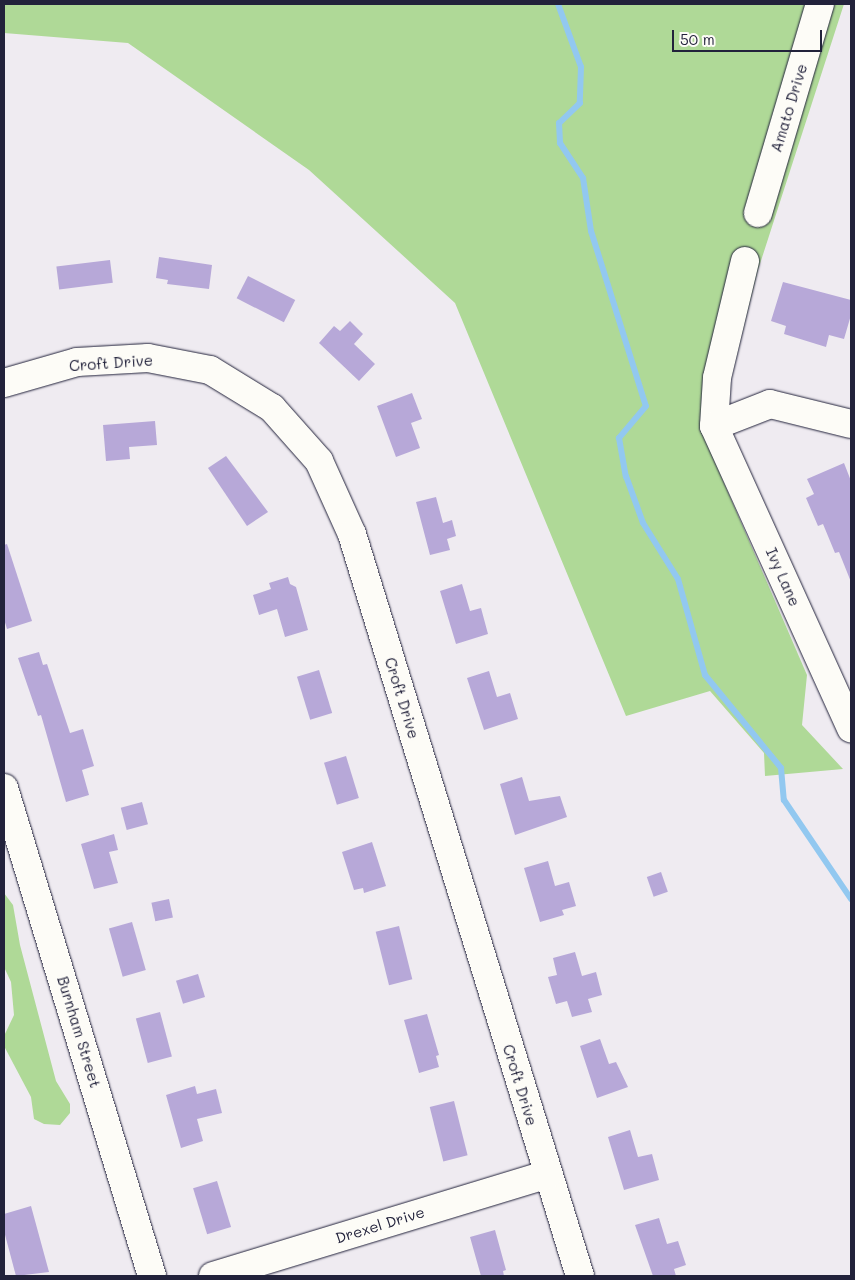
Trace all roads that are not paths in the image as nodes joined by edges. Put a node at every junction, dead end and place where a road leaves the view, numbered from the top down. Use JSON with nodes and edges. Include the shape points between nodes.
{"nodes":[{"id":1,"x":820,"y":4,"type":"edge"},
{"id":2,"x":758,"y":213,"type":"dead end"},
{"id":3,"x":745,"y":261,"type":"dead end"},
{"id":4,"x":4,"y":383,"type":"edge"},
{"id":5,"x":851,"y":424,"type":"edge"},
{"id":6,"x":714,"y":426,"type":"junction"},
{"id":7,"x":851,"y":728,"type":"edge"},
{"id":8,"x":4,"y":788,"type":"edge"},
{"id":9,"x":548,"y":1174,"type":"junction"},
{"id":10,"x":152,"y":1276,"type":"edge"},
{"id":11,"x":213,"y":1276,"type":"edge"},
{"id":12,"x":580,"y":1276,"type":"edge"}],
"edges":[{"from":1,"to":2,"type":"street","name":"Amato Drive"},
{"from":3,"to":6,"type":"street","name":"Ivy Lane","via":[[717,378]]},
{"from":4,"to":9,"type":"street","name":"Croft Drive","via":[[78,362],[148,358],[210,370],[272,408],[319,461],[352,534]]},
{"from":5,"to":6,"type":"street","via":[[770,404]]},
{"from":6,"to":7,"type":"street","name":"Ivy Lane"},
{"from":8,"to":10,"type":"street","name":"Burnham Street"},
{"from":9,"to":11,"type":"street","name":"Drexel Drive"},
{"from":9,"to":12,"type":"street","name":"Croft Drive"}]}
